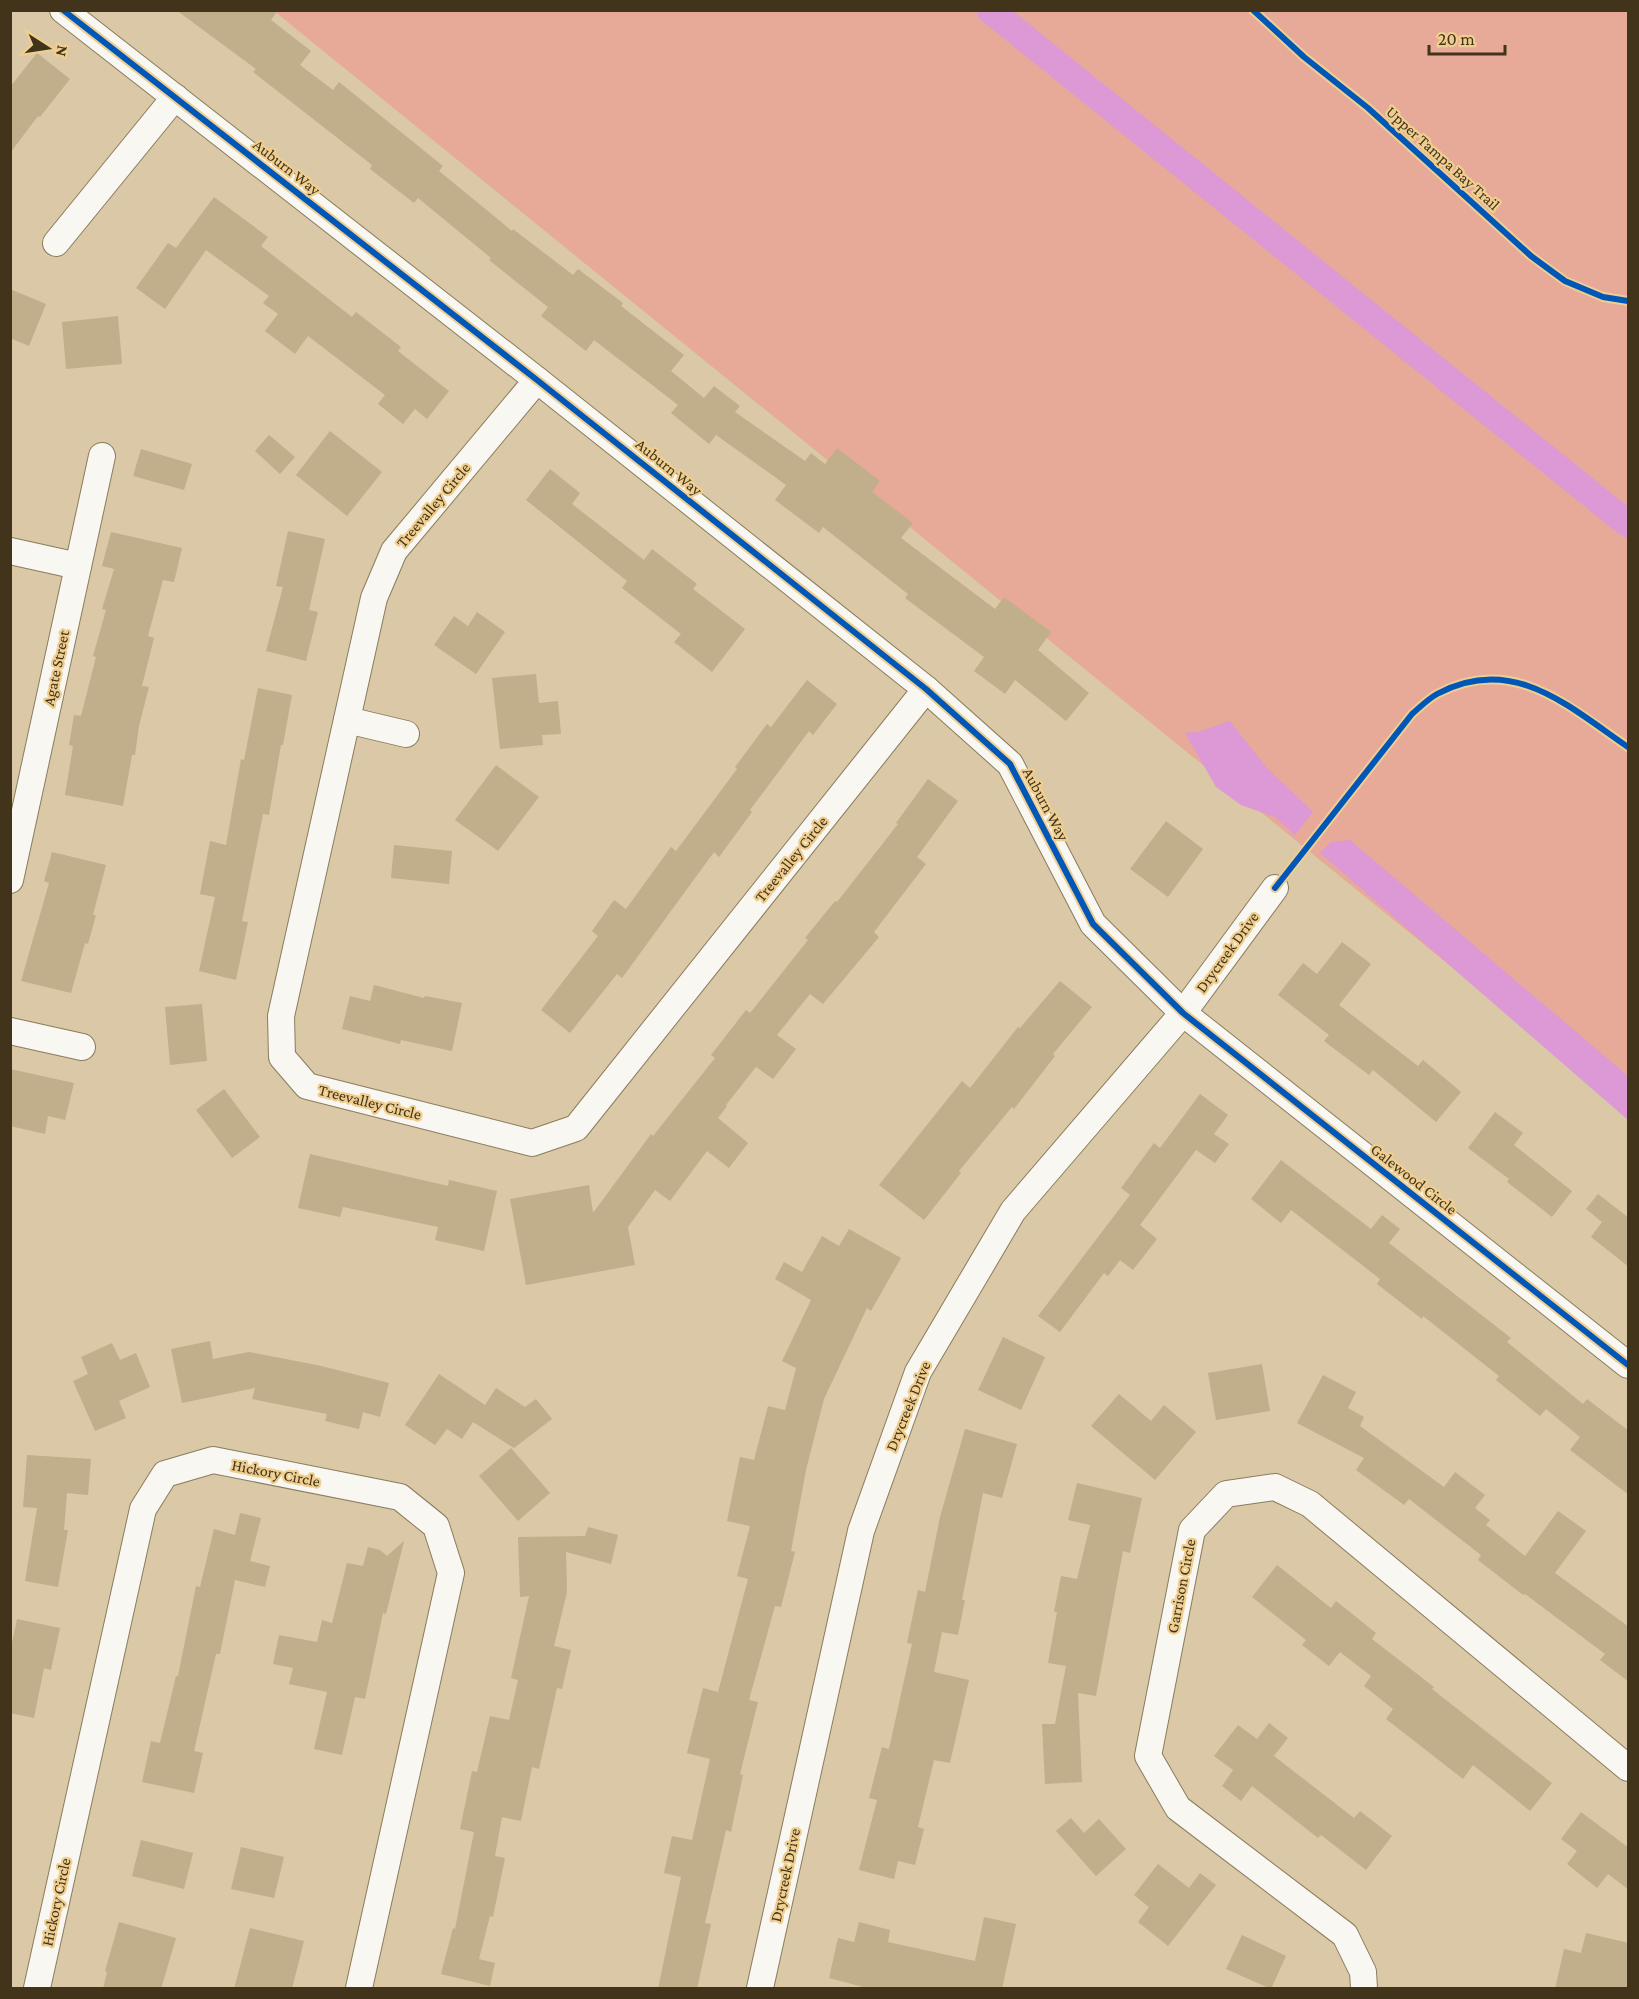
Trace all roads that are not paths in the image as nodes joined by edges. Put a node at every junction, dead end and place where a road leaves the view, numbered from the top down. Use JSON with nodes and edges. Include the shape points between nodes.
{"nodes":[{"id":1,"x":63,"y":10,"type":"edge"},
{"id":2,"x":175,"y":97,"type":"junction"},
{"id":3,"x":56,"y":243,"type":"dead end"},
{"id":4,"x":537,"y":380,"type":"junction"},
{"id":5,"x":102,"y":456,"type":"dead end"},
{"id":6,"x":10,"y":551,"type":"edge"},
{"id":7,"x":78,"y":566,"type":"junction"},
{"id":8,"x":926,"y":689,"type":"junction"},
{"id":9,"x":347,"y":720,"type":"junction"},
{"id":10,"x":406,"y":734,"type":"dead end"},
{"id":11,"x":19,"y":797,"type":"edge"},
{"id":12,"x":10,"y":880,"type":"edge"},
{"id":13,"x":1275,"y":888,"type":"dead end"},
{"id":14,"x":1183,"y":1013,"type":"junction"},
{"id":15,"x":10,"y":1031,"type":"edge"},
{"id":16,"x":82,"y":1047,"type":"dead end"},
{"id":17,"x":1629,"y":1365,"type":"edge"},
{"id":18,"x":1629,"y":1768,"type":"edge"},
{"id":19,"x":37,"y":1989,"type":"edge"},
{"id":20,"x":359,"y":1989,"type":"edge"},
{"id":21,"x":760,"y":1989,"type":"edge"},
{"id":22,"x":1364,"y":1989,"type":"edge"}],
"edges":[{"from":1,"to":2,"type":"street","name":"Auburn Way"},
{"from":2,"to":3,"type":"street"},
{"from":2,"to":4,"type":"street","name":"Auburn Way"},
{"from":4,"to":8,"type":"street","name":"Auburn Way"},
{"from":4,"to":9,"type":"street","name":"Treevalley Circle","via":[[394,551],[374,598]]},
{"from":5,"to":7,"type":"street","name":"Agate Street"},
{"from":6,"to":7,"type":"street"},
{"from":7,"to":11,"type":"street","name":"Agate Street"},
{"from":8,"to":9,"type":"street","name":"Treevalley Circle","via":[[576,1128],[532,1143],[307,1086],[282,1057],[281,1016]]},
{"from":8,"to":14,"type":"street","name":"Auburn Way","via":[[1010,764],[1093,924]]},
{"from":9,"to":10,"type":"street"},
{"from":11,"to":12,"type":"street","name":"Agate Street"},
{"from":13,"to":14,"type":"street","name":"Drycreek Drive"},
{"from":14,"to":17,"type":"street","name":"Galewood Circle"},
{"from":14,"to":21,"type":"street","name":"Drycreek Drive","via":[[1013,1211],[918,1372],[861,1531]]},
{"from":15,"to":16,"type":"street"},
{"from":18,"to":22,"type":"street","name":"Garrison Circle","via":[[1310,1504],[1275,1487],[1226,1494],[1192,1530],[1148,1756],[1178,1808],[1345,1935],[1363,1972]]},
{"from":19,"to":20,"type":"street","name":"Hickory Circle","via":[[143,1509],[165,1474],[213,1460],[400,1497],[436,1526],[451,1573]]}]}
